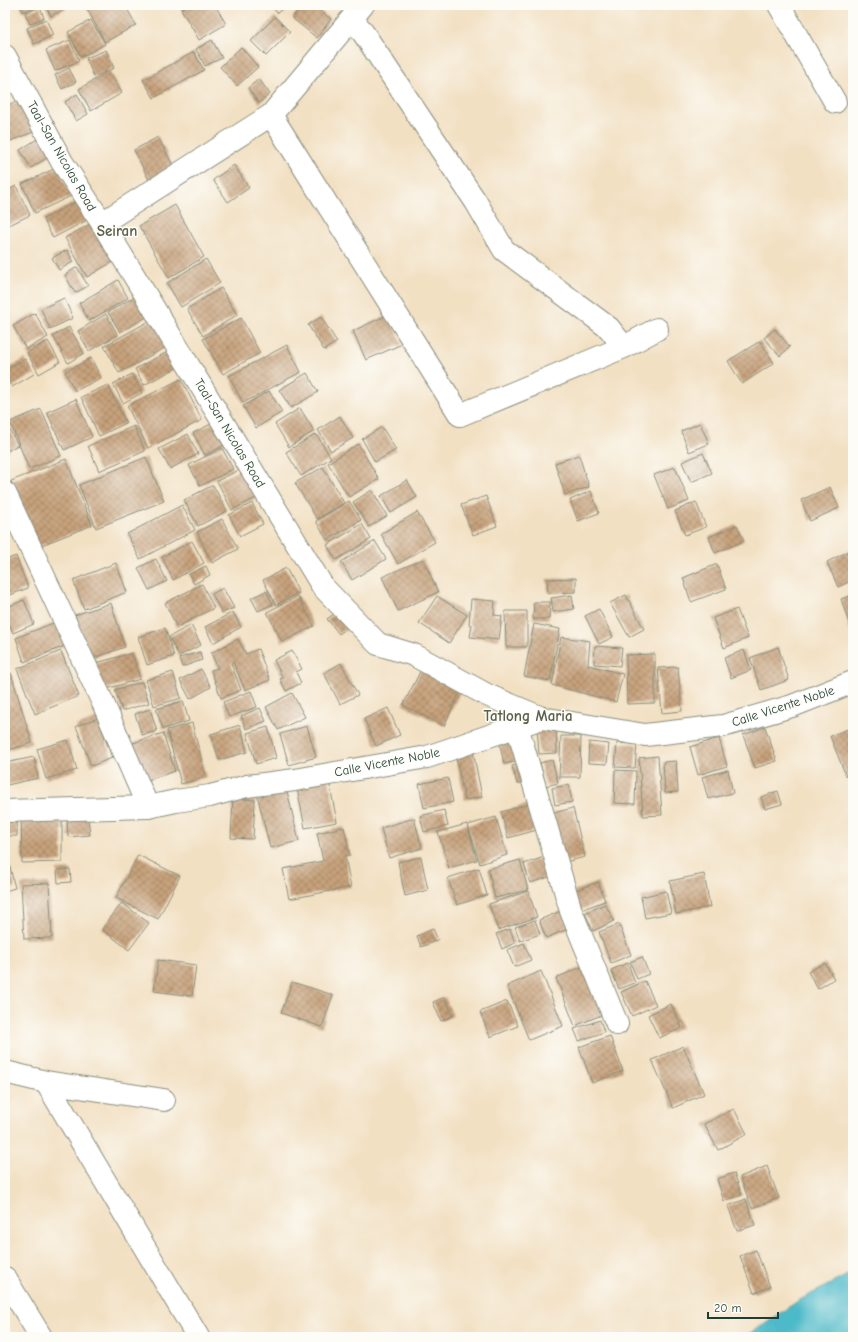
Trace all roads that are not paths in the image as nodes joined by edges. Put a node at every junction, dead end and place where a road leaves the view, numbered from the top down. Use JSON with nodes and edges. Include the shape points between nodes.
{"nodes":[{"id":1,"x":779,"y":5,"type":"edge"},
{"id":2,"x":357,"y":12,"type":"edge"},
{"id":3,"x":5,"y":56,"type":"edge"},
{"id":4,"x":835,"y":102,"type":"dead end"},
{"id":5,"x":271,"y":115,"type":"junction"},
{"id":6,"x":102,"y":223,"type":"junction"},
{"id":7,"x":658,"y":329,"type":"dead end"},
{"id":8,"x":624,"y":346,"type":"junction"},
{"id":9,"x":5,"y":493,"type":"edge"},
{"id":10,"x":853,"y":682,"type":"edge"},
{"id":11,"x":542,"y":718,"type":"junction"},
{"id":12,"x":517,"y":726,"type":"junction"},
{"id":13,"x":148,"y":807,"type":"junction"},
{"id":14,"x":5,"y":811,"type":"edge"},
{"id":15,"x":617,"y":1024,"type":"dead end"},
{"id":16,"x":5,"y":1072,"type":"edge"},
{"id":17,"x":46,"y":1082,"type":"junction"},
{"id":18,"x":164,"y":1100,"type":"dead end"},
{"id":19,"x":5,"y":1278,"type":"edge"},
{"id":20,"x":42,"y":1337,"type":"edge"},
{"id":21,"x":198,"y":1337,"type":"edge"}],
"edges":[{"from":1,"to":4,"type":"street"},
{"from":2,"to":5,"type":"street"},
{"from":2,"to":8,"type":"street","via":[[364,34],[476,202],[504,250],[609,328]]},
{"from":3,"to":6,"type":"street","name":"Taal-San Nicolas Road","via":[[62,162]]},
{"from":5,"to":6,"type":"street"},
{"from":5,"to":8,"type":"street","via":[[460,415]]},
{"from":6,"to":11,"type":"street","name":"Taal-San Nicolas Road","via":[[323,587],[378,644],[414,655],[487,695]]},
{"from":7,"to":8,"type":"street"},
{"from":9,"to":13,"type":"street","via":[[103,703]]},
{"from":10,"to":11,"type":"street","name":"Calle Vicente Noble","via":[[792,706],[723,726],[645,735]]},
{"from":11,"to":12,"type":"street","name":"Calle Vicente Noble"},
{"from":12,"to":13,"type":"street","name":"Calle Vicente Noble","via":[[427,757],[247,786],[210,796]]},
{"from":12,"to":15,"type":"street","via":[[571,911]]},
{"from":13,"to":14,"type":"street","name":"Calle Vicente Noble"},
{"from":16,"to":17,"type":"street"},
{"from":17,"to":18,"type":"street"},
{"from":17,"to":21,"type":"street"},
{"from":19,"to":20,"type":"street"}]}
